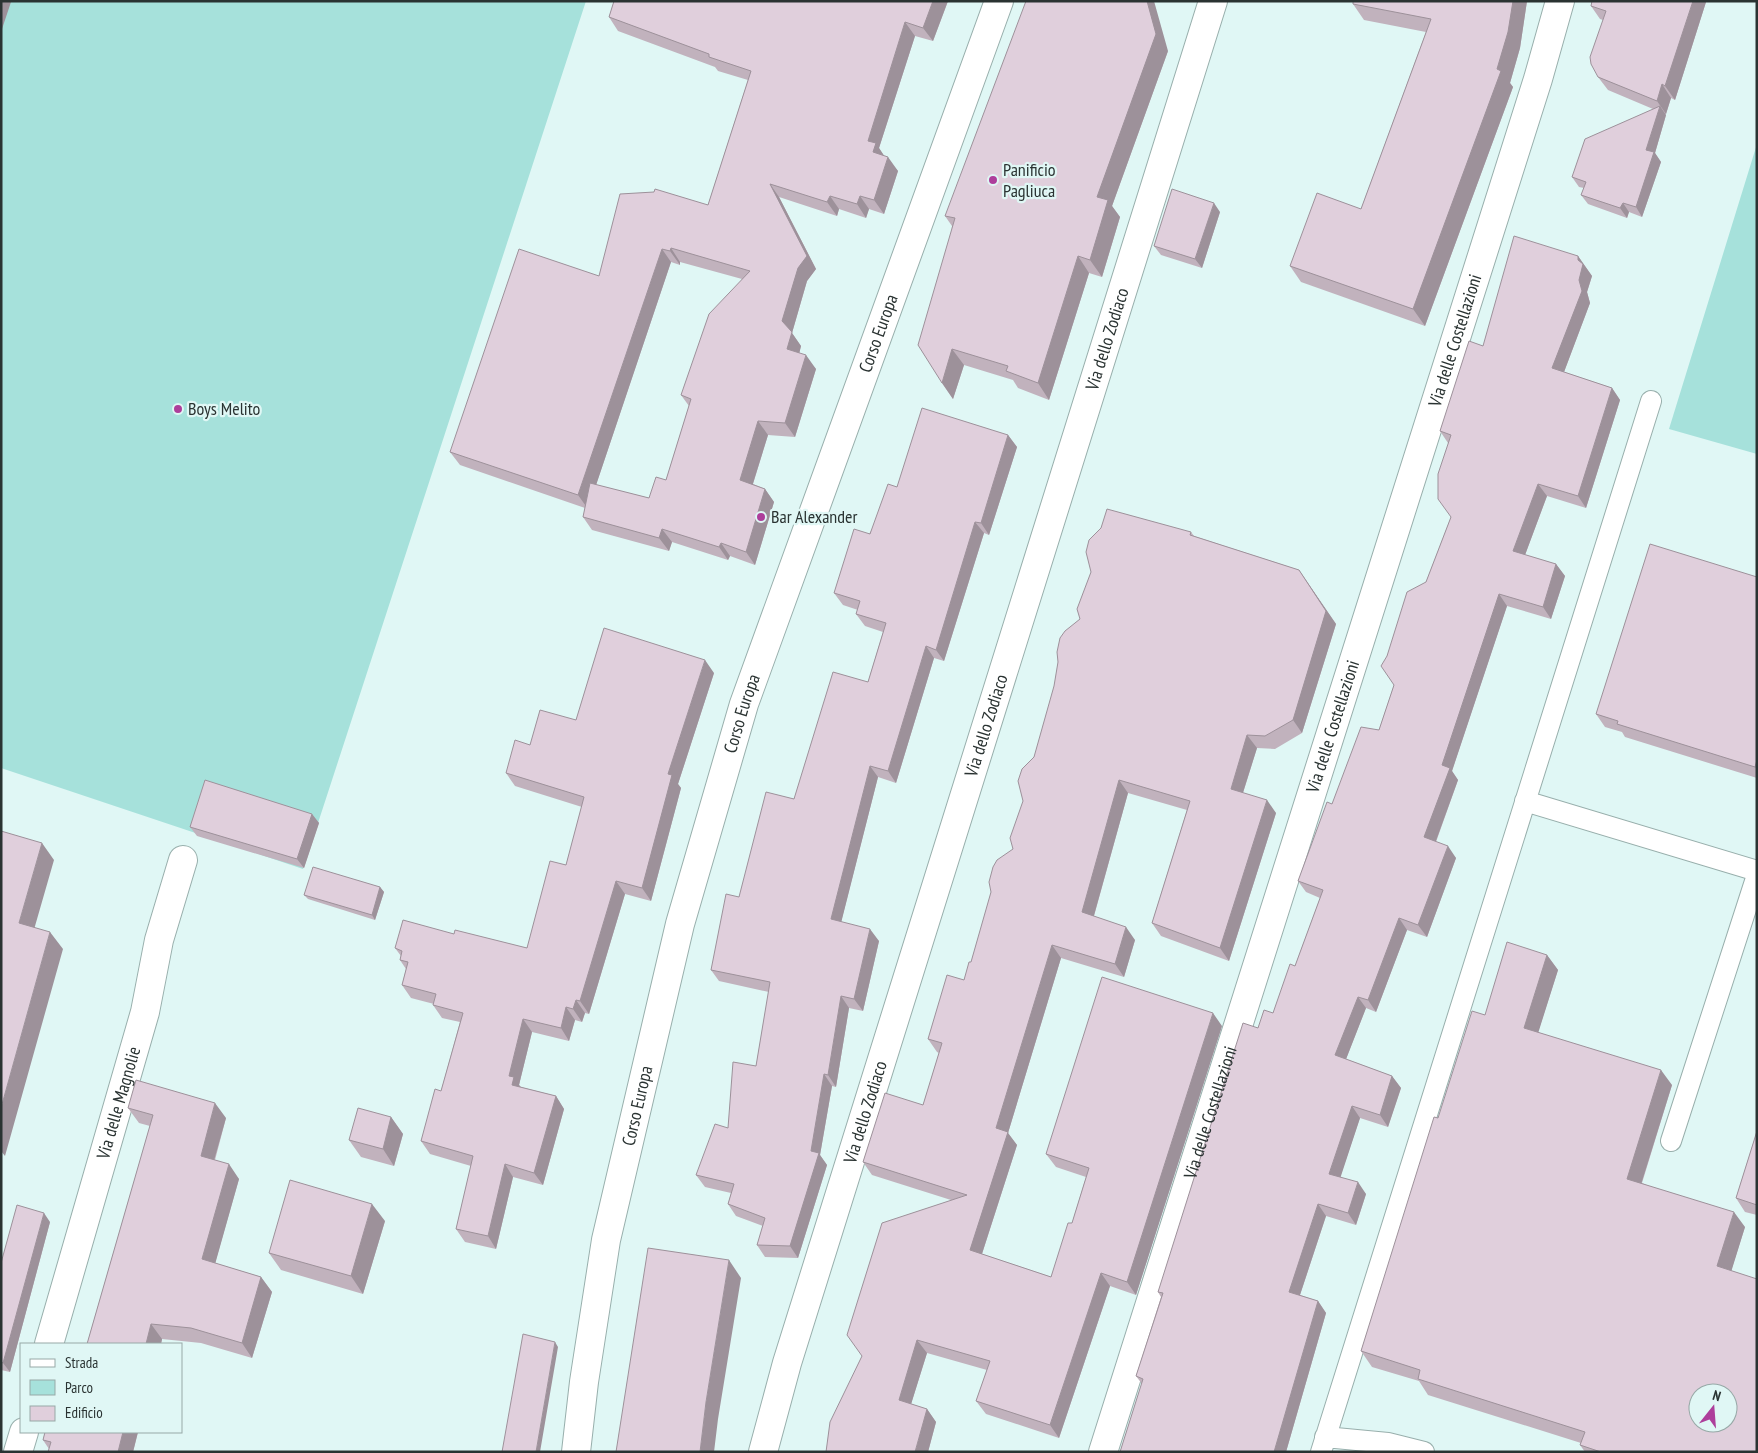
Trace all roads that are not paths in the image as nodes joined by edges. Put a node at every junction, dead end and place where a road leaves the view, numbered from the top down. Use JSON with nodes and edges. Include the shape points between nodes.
{"nodes":[{"id":1,"x":999,"y":1,"type":"edge"},
{"id":2,"x":1213,"y":1,"type":"edge"},
{"id":3,"x":1560,"y":1,"type":"edge"},
{"id":4,"x":1651,"y":401,"type":"dead end"},
{"id":5,"x":1525,"y":801,"type":"junction"},
{"id":6,"x":183,"y":860,"type":"dead end"},
{"id":7,"x":1757,"y":873,"type":"edge"},
{"id":8,"x":1671,"y":1141,"type":"dead end"},
{"id":9,"x":49,"y":1343,"type":"edge"},
{"id":10,"x":24,"y":1433,"type":"edge"},
{"id":11,"x":1323,"y":1444,"type":"edge"},
{"id":12,"x":18,"y":1452,"type":"edge"},
{"id":13,"x":576,"y":1452,"type":"edge"},
{"id":14,"x":763,"y":1452,"type":"edge"},
{"id":15,"x":1103,"y":1452,"type":"edge"},
{"id":16,"x":1424,"y":1452,"type":"edge"}],
"edges":[{"from":1,"to":13,"type":"street","name":"Corso Europa","via":[[744,704],[680,924],[606,1240]]},
{"from":2,"to":14,"type":"street","name":"Via dello Zodiaco","via":[[790,1354]]},
{"from":3,"to":15,"type":"street","name":"Via delle Costellazioni"},
{"from":4,"to":5,"type":"lane"},
{"from":5,"to":7,"type":"lane"},
{"from":5,"to":11,"type":"lane"},
{"from":6,"to":9,"type":"street","name":"Via delle Magnolie","via":[[159,940],[145,1012]]},
{"from":7,"to":8,"type":"lane"},
{"from":10,"to":12,"type":"street"},
{"from":11,"to":16,"type":"lane","via":[[1388,1443]]}]}
